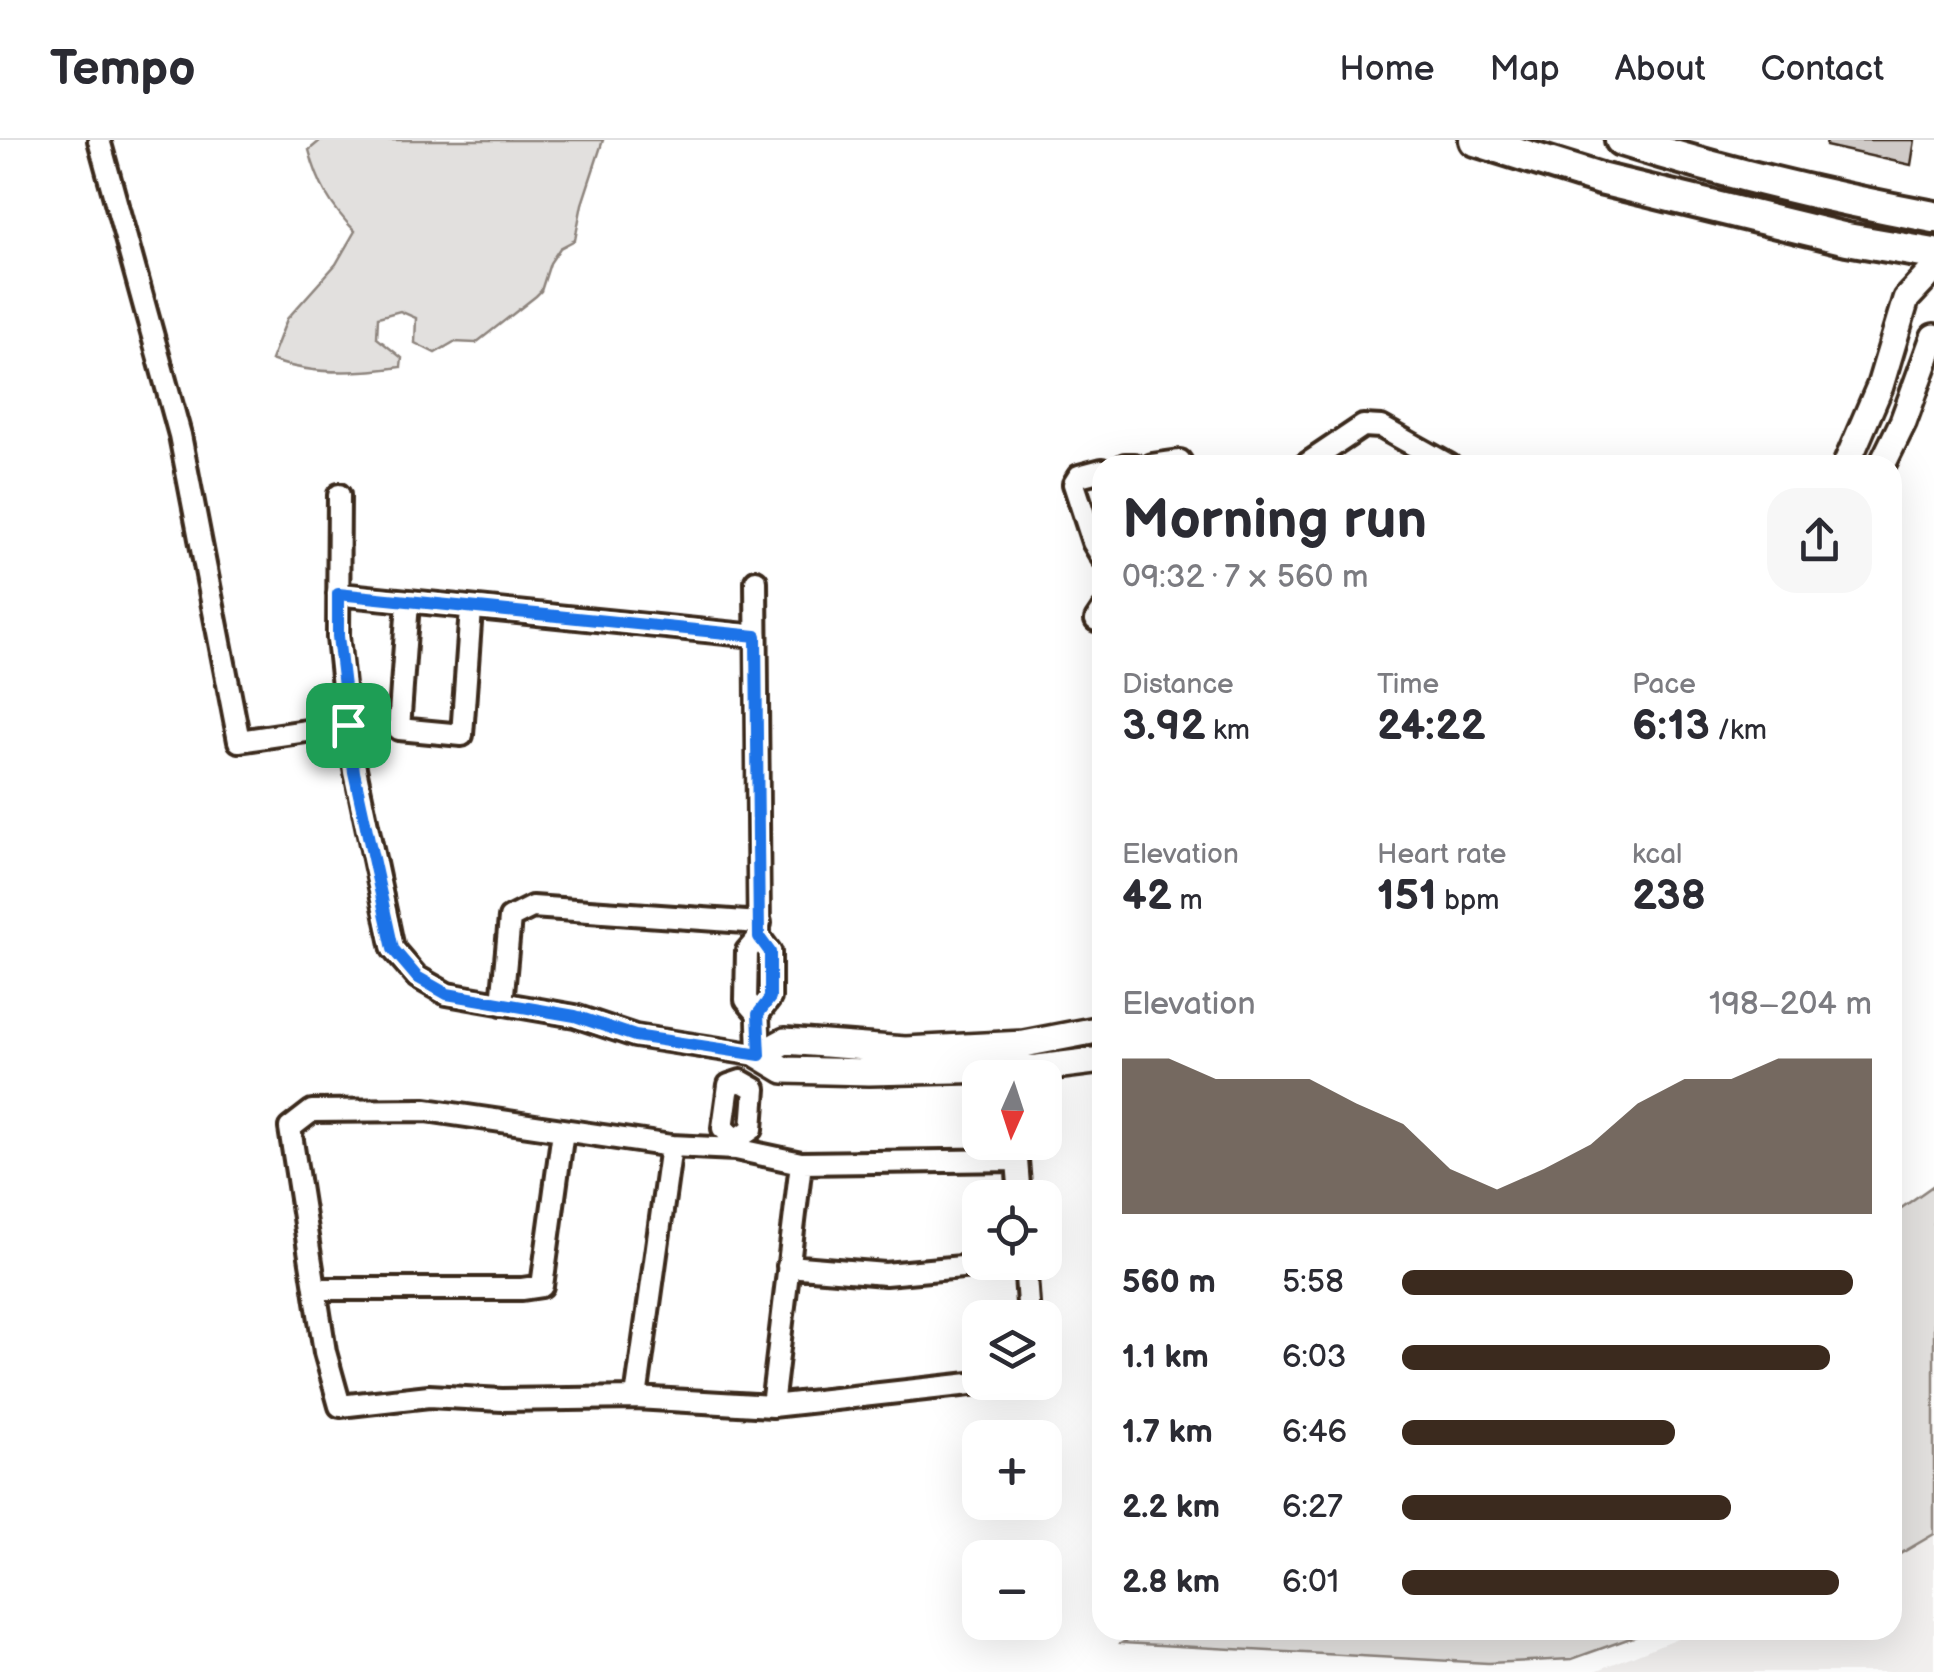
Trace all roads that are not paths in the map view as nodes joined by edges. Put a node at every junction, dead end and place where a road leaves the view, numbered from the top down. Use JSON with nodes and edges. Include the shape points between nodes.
{"nodes":[{"id":1,"x":98,"y":140,"type":"edge"},
{"id":2,"x":1475,"y":140,"type":"edge"},
{"id":3,"x":1621,"y":140,"type":"edge"},
{"id":4,"x":1934,"y":217,"type":"edge"},
{"id":5,"x":1934,"y":254,"type":"edge"},
{"id":6,"x":1934,"y":269,"type":"edge"},
{"id":7,"x":1934,"y":337,"type":"edge"},
{"id":8,"x":1320,"y":455,"type":"edge"},
{"id":9,"x":1431,"y":455,"type":"edge"},
{"id":10,"x":1850,"y":455,"type":"edge"},
{"id":11,"x":1887,"y":455,"type":"edge"},
{"id":12,"x":1092,"y":473,"type":"edge"},
{"id":13,"x":339,"y":495,"type":"dead end"},
{"id":14,"x":1092,"y":539,"type":"edge"},
{"id":15,"x":756,"y":581,"type":"dead end"},
{"id":16,"x":338,"y":594,"type":"junction"},
{"id":17,"x":408,"y":602,"type":"junction"},
{"id":18,"x":471,"y":609,"type":"junction"},
{"id":19,"x":756,"y":636,"type":"junction"},
{"id":20,"x":348,"y":725,"type":"junction"},
{"id":21,"x":759,"y":930,"type":"junction"},
{"id":22,"x":502,"y":1004,"type":"junction"},
{"id":23,"x":1092,"y":1031,"type":"edge"},
{"id":24,"x":751,"y":1053,"type":"junction"},
{"id":25,"x":1092,"y":1061,"type":"edge"},
{"id":26,"x":562,"y":1130,"type":"junction"},
{"id":27,"x":736,"y":1145,"type":"junction"},
{"id":28,"x":671,"y":1146,"type":"junction"},
{"id":29,"x":801,"y":1162,"type":"junction"},
{"id":30,"x":1019,"y":1180,"type":"edge"},
{"id":31,"x":788,"y":1266,"type":"junction"},
{"id":32,"x":962,"y":1267,"type":"edge"},
{"id":33,"x":315,"y":1289,"type":"junction"},
{"id":34,"x":962,"y":1385,"type":"edge"},
{"id":35,"x":636,"y":1398,"type":"junction"},
{"id":36,"x":772,"y":1406,"type":"junction"}],
"edges":[{"from":1,"to":20,"type":"street","via":[[180,435],[240,741]]},
{"from":2,"to":5,"type":"main road","via":[[1600,179],[1847,240]]},
{"from":3,"to":4,"type":"main road","via":[[1824,197]]},
{"from":6,"to":10,"type":"street","via":[[1906,299]]},
{"from":7,"to":11,"type":"street"},
{"from":8,"to":9,"type":"street","via":[[1363,426],[1381,427]]},
{"from":12,"to":14,"type":"street","via":[[1074,484]]},
{"from":13,"to":16,"type":"street"},
{"from":15,"to":19,"type":"street"},
{"from":16,"to":17,"type":"street"},
{"from":16,"to":20,"type":"street"},
{"from":17,"to":18,"type":"street"},
{"from":17,"to":18,"type":"street","via":[[399,728],[430,732],[462,735]]},
{"from":18,"to":19,"type":"street"},
{"from":19,"to":21,"type":"street"},
{"from":20,"to":22,"type":"street","via":[[393,949],[417,977],[447,994]]},
{"from":21,"to":22,"type":"street","via":[[532,906],[510,918]]},
{"from":21,"to":24,"type":"street","via":[[747,951],[746,1000],[758,1014]]},
{"from":22,"to":24,"type":"street","via":[[575,1016],[635,1036]]},
{"from":23,"to":24,"type":"street","via":[[1024,1044],[906,1050],[785,1041]]},
{"from":24,"to":25,"type":"street","via":[[784,1070],[869,1072]]},
{"from":24,"to":27,"type":"street","via":[[741,1081],[729,1086],[723,1128]]},
{"from":26,"to":28,"type":"street"},
{"from":26,"to":33,"type":"street","via":[[542,1286]]},
{"from":26,"to":33,"type":"street","via":[[426,1110],[312,1111],[290,1128]]},
{"from":27,"to":28,"type":"street"},
{"from":27,"to":29,"type":"street"},
{"from":28,"to":35,"type":"street"},
{"from":29,"to":30,"type":"street","via":[[1017,1160]]},
{"from":29,"to":31,"type":"street"},
{"from":31,"to":32,"type":"street","via":[[886,1274]]},
{"from":31,"to":36,"type":"street"},
{"from":33,"to":35,"type":"street","via":[[340,1406],[429,1396]]},
{"from":34,"to":36,"type":"street"},
{"from":35,"to":36,"type":"street"}]}
